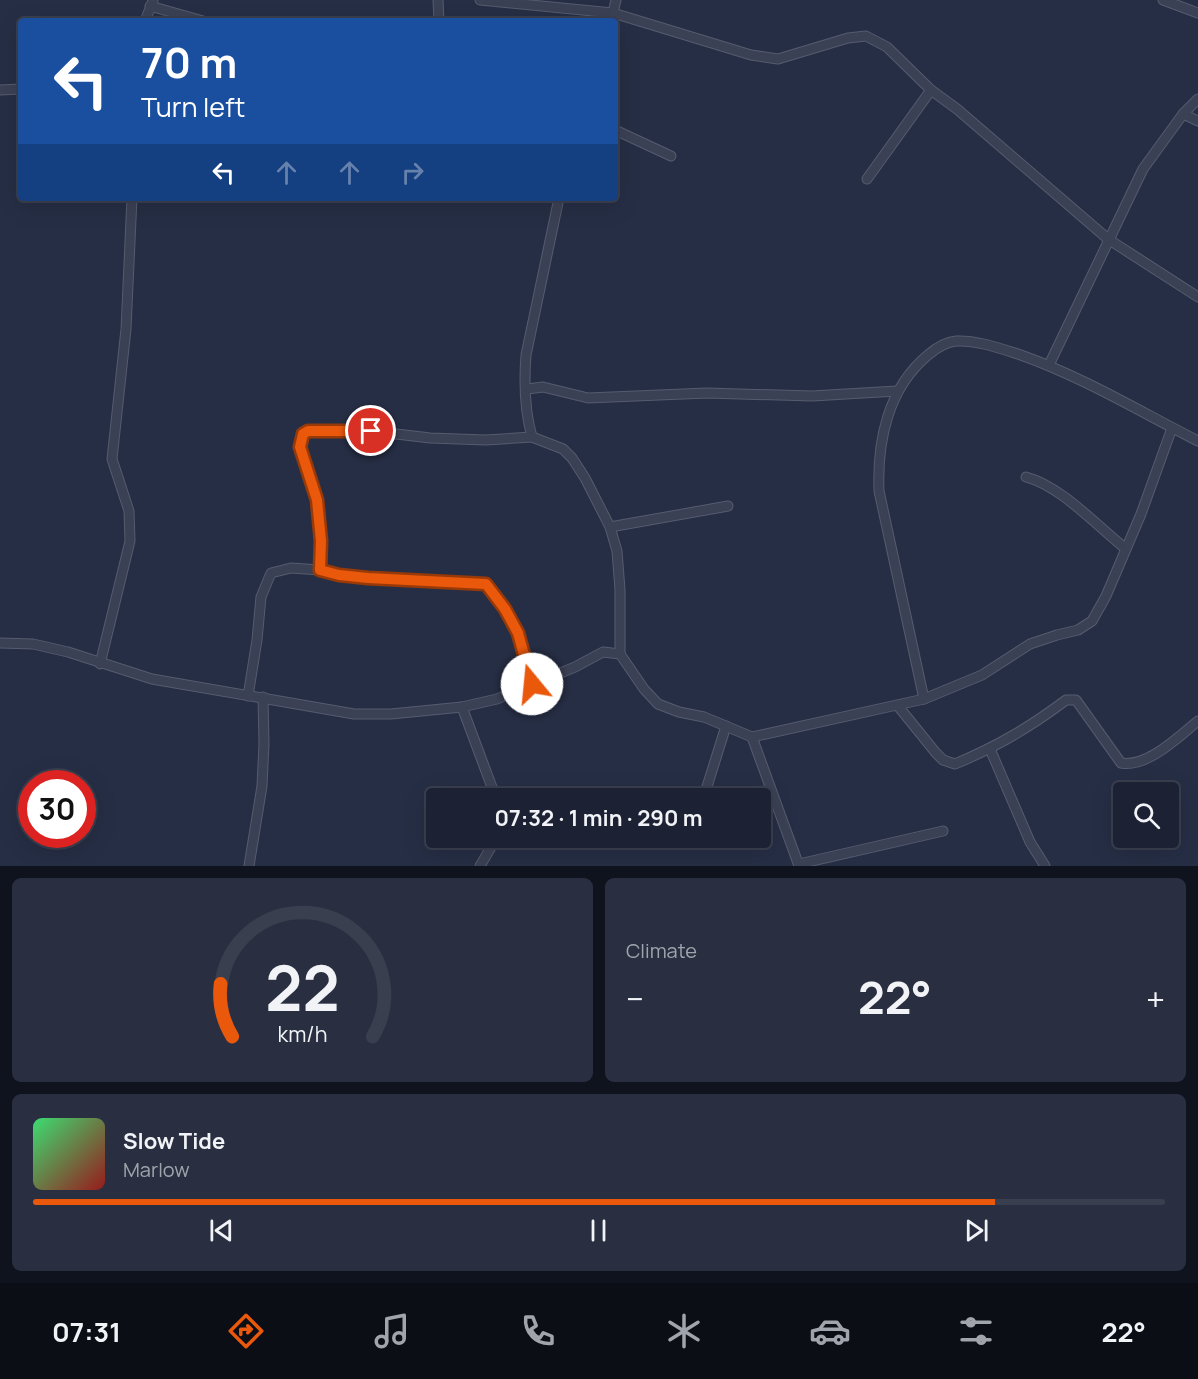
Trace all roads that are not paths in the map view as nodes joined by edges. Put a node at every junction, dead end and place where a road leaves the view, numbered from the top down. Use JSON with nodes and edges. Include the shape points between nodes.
{"nodes":[{"id":1,"x":438,"y":0,"type":"edge"},
{"id":2,"x":480,"y":0,"type":"edge"},
{"id":3,"x":616,"y":0,"type":"edge"},
{"id":4,"x":1163,"y":0,"type":"edge"},
{"id":5,"x":152,"y":3,"type":"edge"},
{"id":6,"x":1198,"y":13,"type":"edge"},
{"id":7,"x":612,"y":17,"type":"edge"},
{"id":8,"x":146,"y":18,"type":"edge"},
{"id":9,"x":194,"y":18,"type":"edge"},
{"id":10,"x":439,"y":18,"type":"edge"},
{"id":11,"x":618,"y":19,"type":"edge"},
{"id":12,"x":18,"y":89,"type":"edge"},
{"id":13,"x":0,"y":90,"type":"edge"},
{"id":14,"x":931,"y":90,"type":"junction"},
{"id":15,"x":1198,"y":99,"type":"edge"},
{"id":16,"x":1183,"y":114,"type":"junction"},
{"id":17,"x":1198,"y":121,"type":"edge"},
{"id":18,"x":618,"y":131,"type":"edge"},
{"id":19,"x":671,"y":156,"type":"dead end"},
{"id":20,"x":867,"y":179,"type":"dead end"},
{"id":21,"x":132,"y":201,"type":"edge"},
{"id":22,"x":558,"y":201,"type":"edge"},
{"id":23,"x":1108,"y":239,"type":"junction"},
{"id":24,"x":1198,"y":297,"type":"edge"},
{"id":25,"x":1049,"y":365,"type":"junction"},
{"id":26,"x":527,"y":389,"type":"junction"},
{"id":27,"x":897,"y":391,"type":"junction"},
{"id":28,"x":1172,"y":428,"type":"junction"},
{"id":29,"x":532,"y":437,"type":"junction"},
{"id":30,"x":1198,"y":441,"type":"edge"},
{"id":31,"x":1026,"y":477,"type":"dead end"},
{"id":32,"x":728,"y":506,"type":"dead end"},
{"id":33,"x":610,"y":527,"type":"junction"},
{"id":34,"x":1126,"y":549,"type":"junction"},
{"id":35,"x":320,"y":570,"type":"junction"},
{"id":36,"x":0,"y":643,"type":"edge"},
{"id":37,"x":620,"y":654,"type":"junction"},
{"id":38,"x":100,"y":664,"type":"junction"},
{"id":39,"x":532,"y":684,"type":"junction"},
{"id":40,"x":248,"y":696,"type":"junction"},
{"id":41,"x":263,"y":697,"type":"junction"},
{"id":42,"x":924,"y":699,"type":"junction"},
{"id":43,"x":898,"y":706,"type":"junction"},
{"id":44,"x":462,"y":707,"type":"junction"},
{"id":45,"x":1198,"y":721,"type":"edge"},
{"id":46,"x":726,"y":726,"type":"junction"},
{"id":47,"x":752,"y":736,"type":"junction"},
{"id":48,"x":990,"y":749,"type":"junction"},
{"id":49,"x":492,"y":788,"type":"edge"},
{"id":50,"x":707,"y":788,"type":"edge"},
{"id":51,"x":943,"y":831,"type":"dead end"},
{"id":52,"x":490,"y":848,"type":"edge"},
{"id":53,"x":799,"y":865,"type":"edge"},
{"id":54,"x":249,"y":866,"type":"edge"},
{"id":55,"x":480,"y":866,"type":"edge"},
{"id":56,"x":1045,"y":866,"type":"edge"}],
"edges":[{"from":1,"to":10,"type":"street"},
{"from":2,"to":7,"type":"street"},
{"from":3,"to":7,"type":"street"},
{"from":4,"to":6,"type":"street"},
{"from":5,"to":8,"type":"street"},
{"from":5,"to":9,"type":"street"},
{"from":11,"to":14,"type":"street","via":[[778,59],[866,36],[887,47]]},
{"from":12,"to":13,"type":"street"},
{"from":14,"to":20,"type":"street"},
{"from":14,"to":23,"type":"street"},
{"from":15,"to":16,"type":"street"},
{"from":16,"to":17,"type":"street"},
{"from":16,"to":23,"type":"street","via":[[1143,169]]},
{"from":18,"to":19,"type":"street"},
{"from":21,"to":38,"type":"street","via":[[126,329],[112,459],[129,511],[130,541]]},
{"from":22,"to":26,"type":"street","via":[[526,355]]},
{"from":23,"to":24,"type":"street"},
{"from":23,"to":25,"type":"street"},
{"from":25,"to":27,"type":"street","via":[[980,343],[955,341],[923,359]]},
{"from":25,"to":28,"type":"street"},
{"from":26,"to":27,"type":"street","via":[[543,387],[588,398],[707,393],[812,396]]},
{"from":26,"to":29,"type":"street"},
{"from":27,"to":42,"type":"street","via":[[883,440],[879,491]]},
{"from":28,"to":30,"type":"street"},
{"from":28,"to":34,"type":"street"},
{"from":29,"to":33,"type":"street","via":[[563,448],[572,458]]},
{"from":29,"to":35,"type":"street","via":[[475,440],[371,431],[303,434],[300,447],[317,500]]},
{"from":31,"to":34,"type":"street","via":[[1056,490]]},
{"from":32,"to":33,"type":"street"},
{"from":33,"to":37,"type":"street","via":[[617,551]]},
{"from":34,"to":42,"type":"street","via":[[1092,621],[1078,630],[1030,644],[982,675]]},
{"from":35,"to":39,"type":"street","via":[[368,578],[486,584],[518,633]]},
{"from":35,"to":40,"type":"street","via":[[291,568],[271,573],[261,597]]},
{"from":36,"to":38,"type":"street","via":[[68,652]]},
{"from":37,"to":39,"type":"street","via":[[603,652]]},
{"from":37,"to":46,"type":"street","via":[[658,704]]},
{"from":38,"to":40,"type":"street","via":[[152,679]]},
{"from":39,"to":44,"type":"street","via":[[497,699]]},
{"from":40,"to":41,"type":"street"},
{"from":41,"to":44,"type":"street","via":[[354,714]]},
{"from":41,"to":54,"type":"street","via":[[262,786]]},
{"from":42,"to":43,"type":"street"},
{"from":43,"to":47,"type":"street"},
{"from":43,"to":48,"type":"street","via":[[943,760],[955,764]]},
{"from":44,"to":49,"type":"street"},
{"from":45,"to":48,"type":"street","via":[[1140,763],[1121,764],[1076,700],[1066,699],[1040,720]]},
{"from":46,"to":47,"type":"street"},
{"from":46,"to":50,"type":"street"},
{"from":47,"to":53,"type":"street"},
{"from":48,"to":56,"type":"street","via":[[1030,842]]},
{"from":51,"to":53,"type":"street"},
{"from":52,"to":55,"type":"street"}]}
